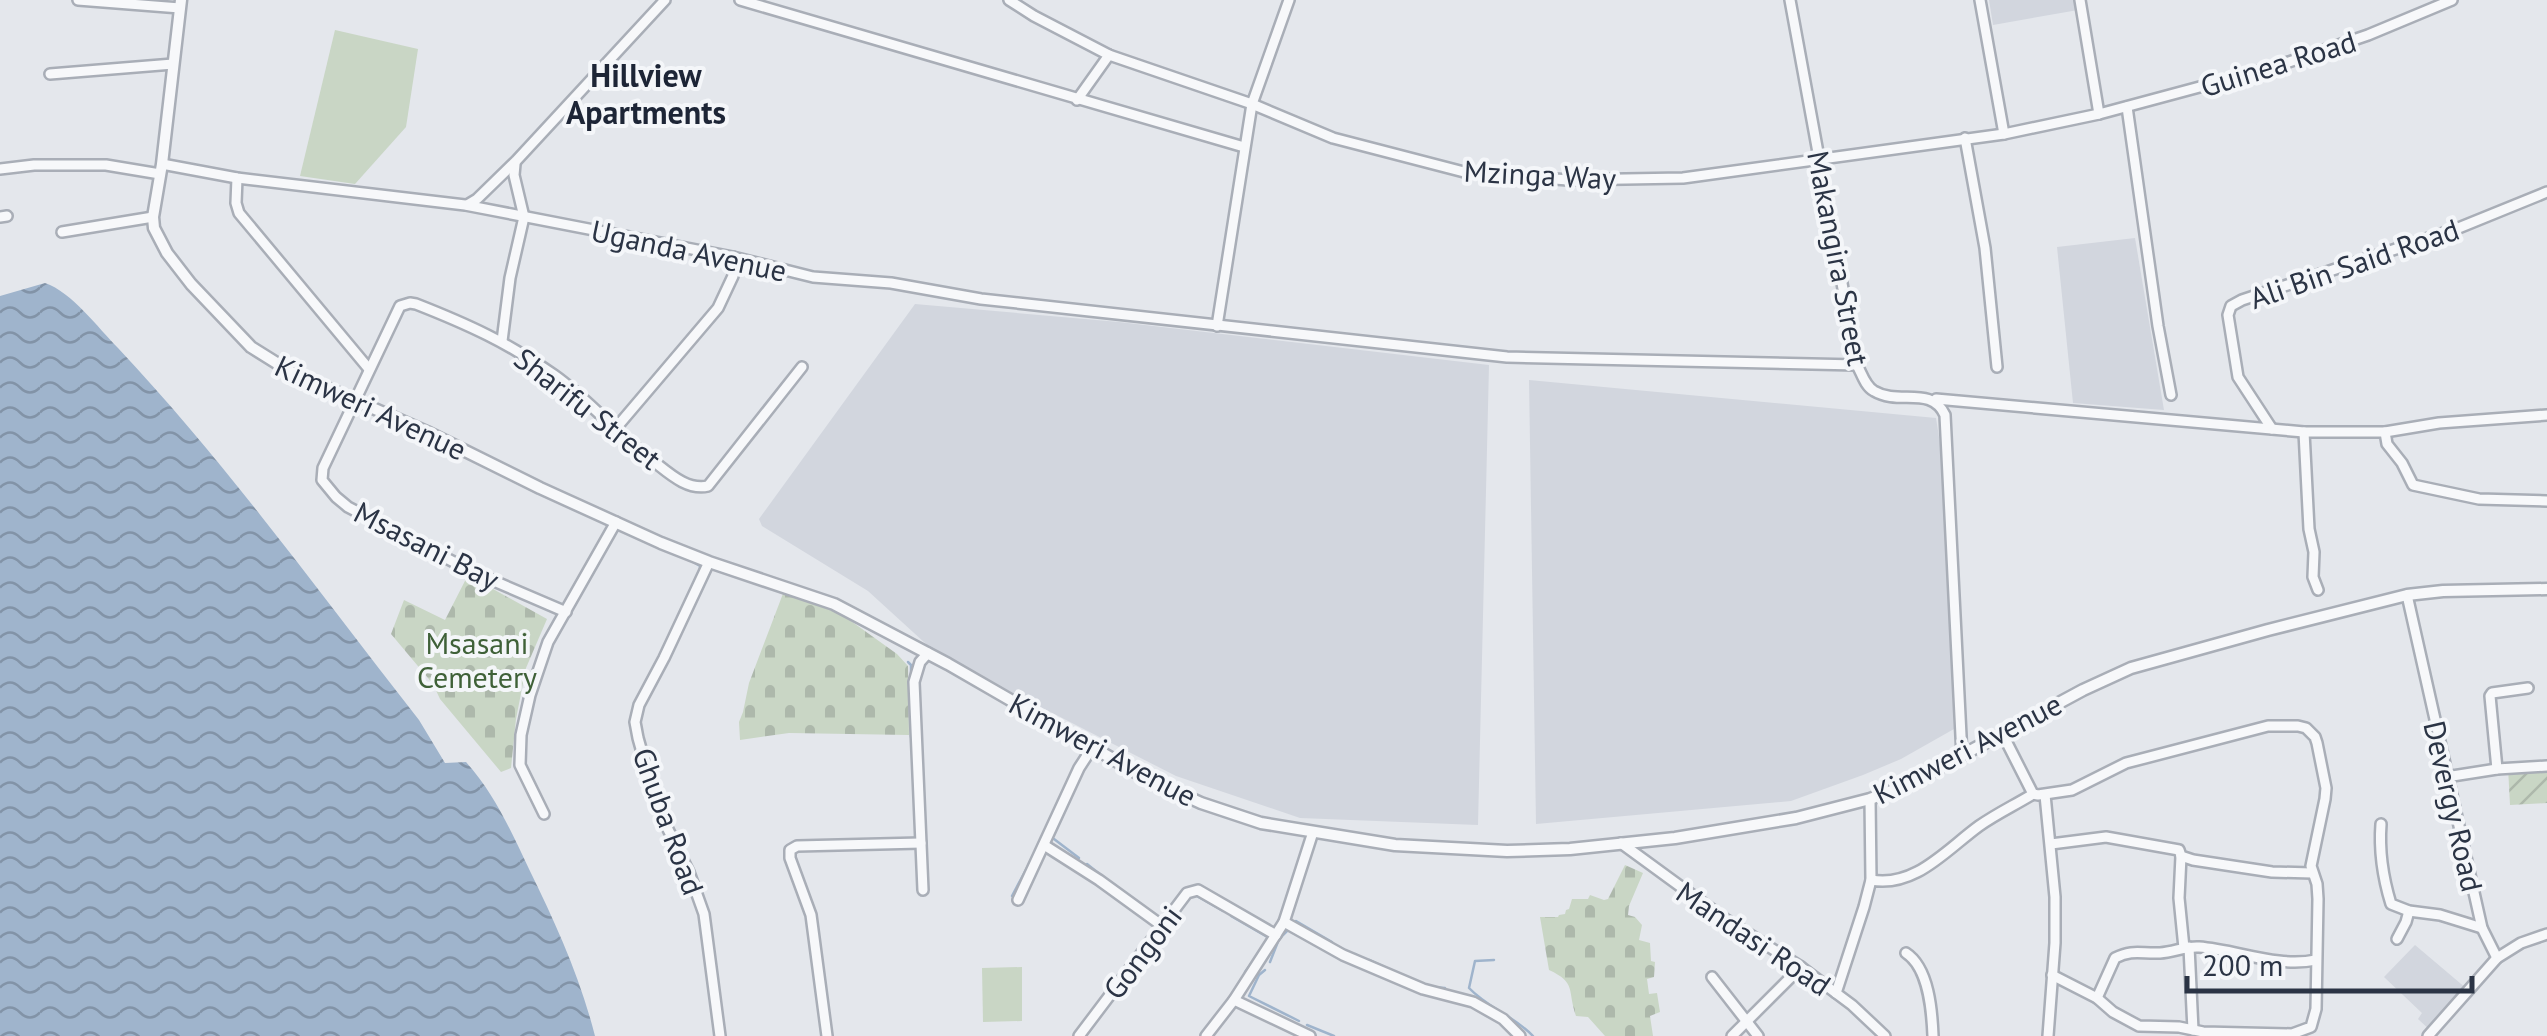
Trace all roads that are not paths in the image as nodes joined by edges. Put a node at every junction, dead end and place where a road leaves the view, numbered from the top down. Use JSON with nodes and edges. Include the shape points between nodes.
{"nodes":[{"id":1,"x":78,"y":0,"type":"edge"},
{"id":2,"x":665,"y":0,"type":"edge"},
{"id":3,"x":740,"y":0,"type":"edge"},
{"id":4,"x":1009,"y":0,"type":"edge"},
{"id":5,"x":1289,"y":0,"type":"edge"},
{"id":6,"x":1790,"y":0,"type":"edge"},
{"id":7,"x":1980,"y":0,"type":"edge"},
{"id":8,"x":2080,"y":0,"type":"edge"},
{"id":9,"x":2452,"y":0,"type":"edge"},
{"id":10,"x":180,"y":4,"type":"edge"},
{"id":11,"x":1109,"y":55,"type":"junction"},
{"id":12,"x":173,"y":64,"type":"junction"},
{"id":13,"x":50,"y":74,"type":"dead end"},
{"id":14,"x":1077,"y":100,"type":"junction"},
{"id":15,"x":1252,"y":104,"type":"junction"},
{"id":16,"x":2127,"y":107,"type":"junction"},
{"id":17,"x":2099,"y":114,"type":"junction"},
{"id":18,"x":2004,"y":134,"type":"junction"},
{"id":19,"x":1965,"y":138,"type":"junction"},
{"id":20,"x":1244,"y":148,"type":"junction"},
{"id":21,"x":1819,"y":160,"type":"junction"},
{"id":22,"x":516,"y":161,"type":"junction"},
{"id":23,"x":0,"y":169,"type":"edge"},
{"id":24,"x":161,"y":169,"type":"junction"},
{"id":25,"x":237,"y":178,"type":"junction"},
{"id":26,"x":2547,"y":192,"type":"edge"},
{"id":27,"x":464,"y":206,"type":"junction"},
{"id":28,"x":153,"y":217,"type":"junction"},
{"id":29,"x":524,"y":217,"type":"junction"},
{"id":30,"x":62,"y":232,"type":"dead end"},
{"id":31,"x":733,"y":257,"type":"junction"},
{"id":32,"x":1218,"y":326,"type":"junction"},
{"id":33,"x":502,"y":340,"type":"junction"},
{"id":34,"x":1858,"y":365,"type":"junction"},
{"id":35,"x":802,"y":367,"type":"dead end"},
{"id":36,"x":1997,"y":367,"type":"dead end"},
{"id":37,"x":369,"y":370,"type":"junction"},
{"id":38,"x":2171,"y":395,"type":"dead end"},
{"id":39,"x":356,"y":399,"type":"junction"},
{"id":40,"x":1933,"y":399,"type":"junction"},
{"id":41,"x":2547,"y":415,"type":"edge"},
{"id":42,"x":616,"y":428,"type":"junction"},
{"id":43,"x":2272,"y":429,"type":"junction"},
{"id":44,"x":2304,"y":432,"type":"junction"},
{"id":45,"x":2385,"y":432,"type":"junction"},
{"id":46,"x":2547,"y":501,"type":"edge"},
{"id":47,"x":616,"y":522,"type":"junction"},
{"id":48,"x":708,"y":562,"type":"junction"},
{"id":49,"x":2547,"y":588,"type":"edge"},
{"id":50,"x":2318,"y":590,"type":"dead end"},
{"id":51,"x":2407,"y":595,"type":"junction"},
{"id":52,"x":566,"y":612,"type":"junction"},
{"id":53,"x":928,"y":654,"type":"junction"},
{"id":54,"x":2528,"y":688,"type":"dead end"},
{"id":55,"x":2002,"y":733,"type":"junction"},
{"id":56,"x":1092,"y":748,"type":"junction"},
{"id":57,"x":1962,"y":756,"type":"junction"},
{"id":58,"x":2547,"y":766,"type":"edge"},
{"id":59,"x":2497,"y":769,"type":"junction"},
{"id":60,"x":2446,"y":777,"type":"junction"},
{"id":61,"x":2033,"y":794,"type":"junction"},
{"id":62,"x":2045,"y":795,"type":"junction"},
{"id":63,"x":1870,"y":799,"type":"junction"},
{"id":64,"x":544,"y":814,"type":"dead end"},
{"id":65,"x":2381,"y":824,"type":"dead end"},
{"id":66,"x":1313,"y":832,"type":"junction"},
{"id":67,"x":1620,"y":843,"type":"junction"},
{"id":68,"x":921,"y":844,"type":"junction"},
{"id":69,"x":2052,"y":844,"type":"junction"},
{"id":70,"x":1044,"y":846,"type":"junction"},
{"id":71,"x":2181,"y":856,"type":"junction"},
{"id":72,"x":2312,"y":873,"type":"junction"},
{"id":73,"x":1870,"y":880,"type":"junction"},
{"id":74,"x":923,"y":890,"type":"dead end"},
{"id":75,"x":1018,"y":900,"type":"dead end"},
{"id":76,"x":2408,"y":911,"type":"junction"},
{"id":77,"x":1284,"y":922,"type":"junction"},
{"id":78,"x":1161,"y":925,"type":"junction"},
{"id":79,"x":2482,"y":928,"type":"junction"},
{"id":80,"x":1276,"y":934,"type":"junction"},
{"id":81,"x":2547,"y":934,"type":"edge"},
{"id":82,"x":2397,"y":939,"type":"dead end"},
{"id":83,"x":2187,"y":947,"type":"junction"},
{"id":84,"x":1906,"y":953,"type":"dead end"},
{"id":85,"x":2498,"y":958,"type":"junction"},
{"id":86,"x":2316,"y":960,"type":"junction"},
{"id":87,"x":1801,"y":967,"type":"junction"},
{"id":88,"x":2052,"y":976,"type":"junction"},
{"id":89,"x":1712,"y":977,"type":"dead end"},
{"id":90,"x":1836,"y":992,"type":"junction"},
{"id":91,"x":2098,"y":998,"type":"junction"},
{"id":92,"x":1234,"y":1000,"type":"junction"},
{"id":93,"x":1747,"y":1020,"type":"junction"},
{"id":94,"x":2149,"y":1031,"type":"edge"},
{"id":95,"x":2441,"y":1032,"type":"edge"},
{"id":96,"x":2200,"y":1033,"type":"edge"},
{"id":97,"x":720,"y":1036,"type":"edge"},
{"id":98,"x":827,"y":1036,"type":"edge"},
{"id":99,"x":1079,"y":1036,"type":"edge"},
{"id":100,"x":1206,"y":1036,"type":"edge"},
{"id":101,"x":1310,"y":1036,"type":"edge"},
{"id":102,"x":1520,"y":1036,"type":"edge"},
{"id":103,"x":1732,"y":1036,"type":"edge"},
{"id":104,"x":1758,"y":1036,"type":"edge"},
{"id":105,"x":1884,"y":1036,"type":"edge"},
{"id":106,"x":1933,"y":1036,"type":"edge"},
{"id":107,"x":2048,"y":1036,"type":"edge"},
{"id":108,"x":2428,"y":1036,"type":"edge"}],
"edges":[{"from":1,"to":10,"type":"street"},
{"from":2,"to":22,"type":"street"},
{"from":3,"to":14,"type":"street"},
{"from":4,"to":11,"type":"street","name":"Mzinga Way"},
{"from":5,"to":15,"type":"street"},
{"from":6,"to":21,"type":"street","name":"Makangira Street"},
{"from":7,"to":18,"type":"street"},
{"from":8,"to":17,"type":"street"},
{"from":9,"to":16,"type":"street","name":"Guinea Road","via":[[2274,67]]},
{"from":10,"to":12,"type":"street"},
{"from":11,"to":14,"type":"street"},
{"from":11,"to":15,"type":"street","name":"Mzinga Way"},
{"from":12,"to":13,"type":"street"},
{"from":12,"to":24,"type":"street"},
{"from":14,"to":20,"type":"street"},
{"from":15,"to":20,"type":"street"},
{"from":15,"to":21,"type":"street","name":"Mzinga Way","via":[[1333,138],[1464,172],[1568,180],[1682,178]]},
{"from":16,"to":17,"type":"street","name":"Guinea Road"},
{"from":16,"to":38,"type":"street"},
{"from":17,"to":18,"type":"street","name":"Mzinga Way"},
{"from":18,"to":19,"type":"street","name":"Mzinga Way"},
{"from":19,"to":21,"type":"street","name":"Mzinga Way"},
{"from":19,"to":36,"type":"street"},
{"from":20,"to":32,"type":"street"},
{"from":21,"to":34,"type":"street","name":"Makangira Street"},
{"from":22,"to":27,"type":"street"},
{"from":22,"to":29,"type":"street"},
{"from":23,"to":24,"type":"street","name":"Uganda Avenue"},
{"from":24,"to":25,"type":"street","name":"Uganda Avenue"},
{"from":24,"to":28,"type":"street"},
{"from":25,"to":27,"type":"street","name":"Uganda Avenue"},
{"from":25,"to":37,"type":"street","via":[[239,213]]},
{"from":26,"to":43,"type":"street","name":"Ali Bin Said Road","via":[[2231,306],[2238,377]]},
{"from":27,"to":29,"type":"street","name":"Uganda Avenue"},
{"from":28,"to":30,"type":"street"},
{"from":28,"to":39,"type":"street","name":"Kimweri Avenue","via":[[166,252],[251,347]]},
{"from":29,"to":31,"type":"street","name":"Uganda Avenue"},
{"from":29,"to":33,"type":"street"},
{"from":31,"to":32,"type":"street","name":"Uganda Avenue","via":[[813,277]]},
{"from":31,"to":42,"type":"street","via":[[718,308]]},
{"from":32,"to":34,"type":"street","name":"Uganda Avenue","via":[[1508,357]]},
{"from":33,"to":37,"type":"street","name":"Sharifu Street","via":[[404,304]]},
{"from":33,"to":42,"type":"street","name":"Sharifu Street"},
{"from":34,"to":40,"type":"street","name":"Makangira Street","via":[[1872,391]]},
{"from":35,"to":42,"type":"street","name":"Sharifu Street","via":[[704,488],[688,486]]},
{"from":37,"to":39,"type":"street","name":"Sharifu Street"},
{"from":39,"to":47,"type":"street","name":"Kimweri Avenue"},
{"from":39,"to":52,"type":"street","name":"Msasani Bay","via":[[323,468],[322,480],[336,498],[473,572]]},
{"from":40,"to":43,"type":"street"},
{"from":40,"to":57,"type":"street","via":[[1948,429]]},
{"from":41,"to":45,"type":"street"},
{"from":43,"to":44,"type":"street"},
{"from":44,"to":45,"type":"street"},
{"from":44,"to":50,"type":"street"},
{"from":45,"to":46,"type":"street","via":[[2413,485],[2478,498]]},
{"from":47,"to":48,"type":"street","name":"Kimweri Avenue"},
{"from":47,"to":52,"type":"street"},
{"from":48,"to":53,"type":"street","name":"Kimweri Avenue","via":[[834,604]]},
{"from":48,"to":97,"type":"street","name":"Ghuba Road","via":[[635,722],[658,809],[704,914]]},
{"from":49,"to":51,"type":"street","name":"Kimweri Avenue"},
{"from":51,"to":55,"type":"street","name":"Kimweri Avenue","via":[[2131,668]]},
{"from":51,"to":60,"type":"street","name":"Devergy Road"},
{"from":52,"to":64,"type":"street","via":[[548,642],[521,736],[520,765]]},
{"from":53,"to":56,"type":"street","name":"Kimweri Avenue"},
{"from":53,"to":68,"type":"street","via":[[914,682]]},
{"from":54,"to":59,"type":"street","via":[[2490,696]]},
{"from":55,"to":57,"type":"street","name":"Kimweri Avenue"},
{"from":55,"to":61,"type":"street"},
{"from":56,"to":66,"type":"street","name":"Kimweri Avenue","via":[[1201,803]]},
{"from":56,"to":70,"type":"street"},
{"from":57,"to":63,"type":"street","name":"Kimweri Avenue"},
{"from":58,"to":59,"type":"street"},
{"from":59,"to":60,"type":"street"},
{"from":60,"to":79,"type":"street","name":"Devergy Road"},
{"from":61,"to":62,"type":"street"},
{"from":61,"to":73,"type":"street","via":[[1908,877]]},
{"from":62,"to":69,"type":"street"},
{"from":62,"to":72,"type":"street","via":[[2126,764],[2268,726],[2306,728],[2315,737],[2326,788]]},
{"from":63,"to":67,"type":"street","name":"Kimweri Avenue","via":[[1796,818]]},
{"from":63,"to":73,"type":"street"},
{"from":65,"to":76,"type":"street","via":[[2391,904]]},
{"from":66,"to":67,"type":"street","name":"Kimweri Avenue","via":[[1492,851]]},
{"from":66,"to":77,"type":"street"},
{"from":67,"to":87,"type":"street","name":"Mandasi Road"},
{"from":68,"to":74,"type":"street"},
{"from":68,"to":98,"type":"street","via":[[797,846],[789,852],[810,914]]},
{"from":69,"to":71,"type":"street","via":[[2110,837],[2179,850]]},
{"from":69,"to":88,"type":"street"},
{"from":70,"to":75,"type":"street"},
{"from":70,"to":78,"type":"street"},
{"from":71,"to":72,"type":"street"},
{"from":71,"to":83,"type":"street"},
{"from":72,"to":86,"type":"street","via":[[2318,889]]},
{"from":73,"to":90,"type":"street"},
{"from":76,"to":79,"type":"street"},
{"from":76,"to":82,"type":"street"},
{"from":77,"to":80,"type":"street"},
{"from":77,"to":102,"type":"street","via":[[1422,989],[1473,1002]]},
{"from":78,"to":80,"type":"street","name":"Gongoni","via":[[1194,890]]},
{"from":78,"to":99,"type":"street","name":"Gongoni"},
{"from":79,"to":85,"type":"street","name":"Devergy Road"},
{"from":80,"to":92,"type":"street"},
{"from":81,"to":85,"type":"street"},
{"from":83,"to":86,"type":"street"},
{"from":83,"to":91,"type":"street","via":[[2118,956]]},
{"from":83,"to":96,"type":"street"},
{"from":84,"to":106,"type":"street","via":[[1917,962],[1930,998]]},
{"from":85,"to":95,"type":"street"},
{"from":86,"to":96,"type":"street","via":[[2311,1028],[2292,1034]]},
{"from":87,"to":90,"type":"street","name":"Mandasi Road"},
{"from":87,"to":93,"type":"street"},
{"from":88,"to":91,"type":"street"},
{"from":88,"to":107,"type":"street"},
{"from":89,"to":93,"type":"street"},
{"from":90,"to":105,"type":"street","name":"Mandasi Road"},
{"from":91,"to":94,"type":"street"},
{"from":92,"to":100,"type":"street"},
{"from":92,"to":101,"type":"street"},
{"from":93,"to":103,"type":"street"},
{"from":93,"to":104,"type":"street"},
{"from":94,"to":96,"type":"street","via":[[2179,1027]]},
{"from":95,"to":108,"type":"street"}]}
